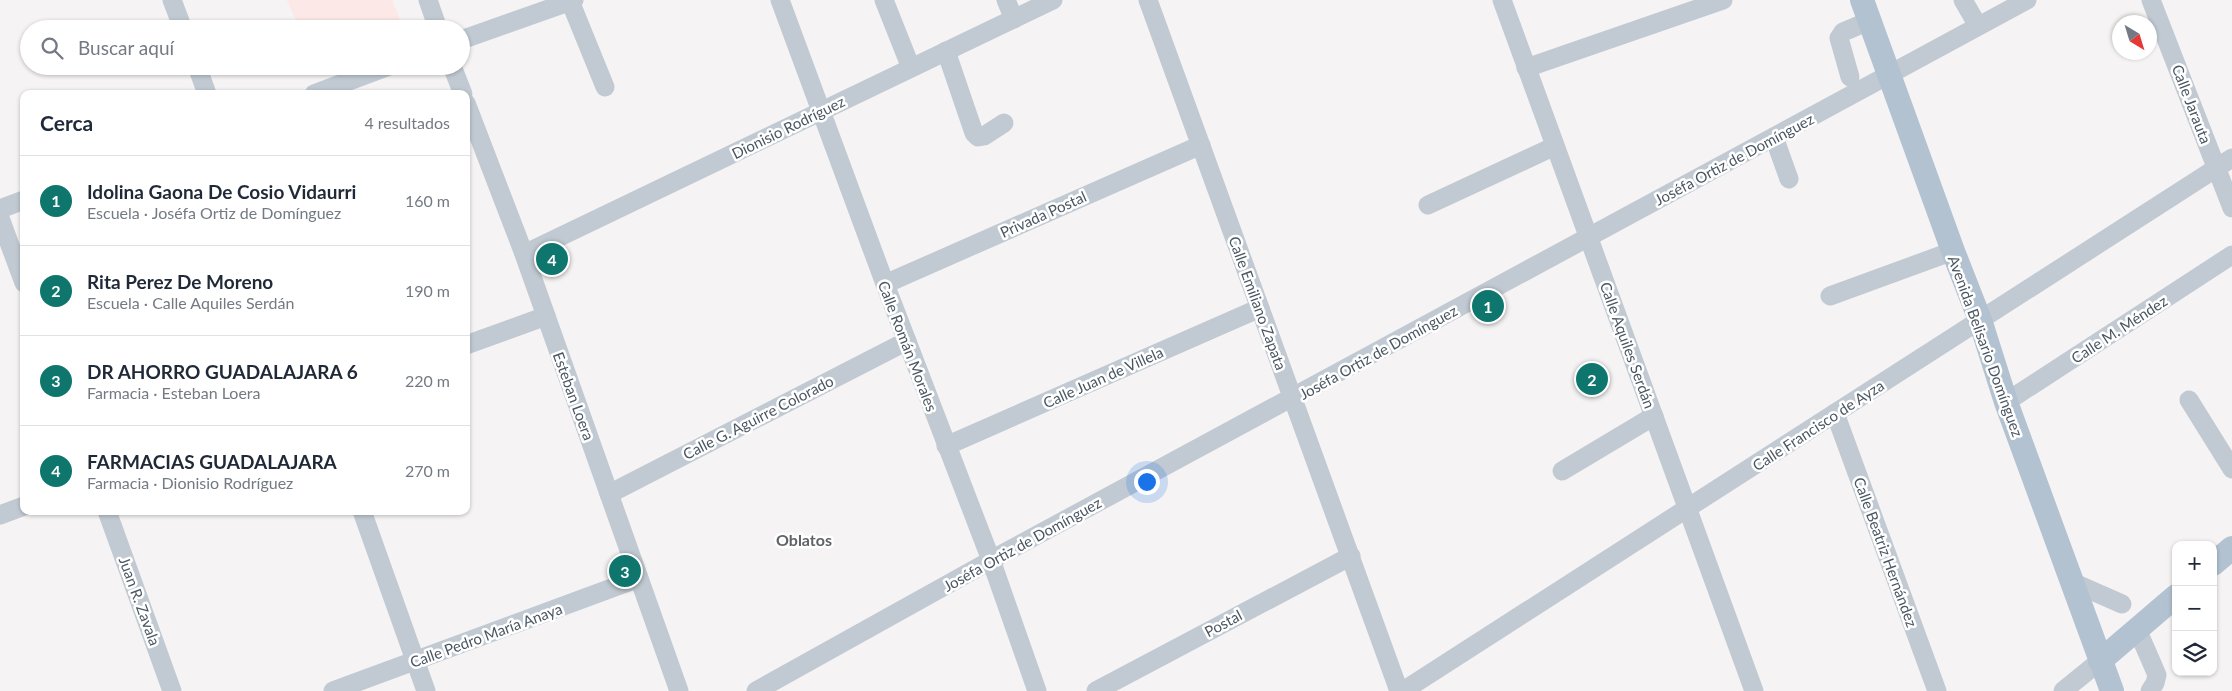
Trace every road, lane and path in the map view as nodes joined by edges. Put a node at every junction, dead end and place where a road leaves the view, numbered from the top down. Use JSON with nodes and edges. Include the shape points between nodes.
{"nodes":[{"id":1,"x":172,"y":0,"type":"edge"},
{"id":2,"x":428,"y":0,"type":"edge"},
{"id":3,"x":780,"y":0,"type":"edge"},
{"id":4,"x":884,"y":0,"type":"edge"},
{"id":5,"x":1006,"y":0,"type":"edge"},
{"id":6,"x":1053,"y":0,"type":"edge"},
{"id":7,"x":1148,"y":0,"type":"edge"},
{"id":8,"x":1502,"y":0,"type":"edge"},
{"id":9,"x":1723,"y":0,"type":"edge"},
{"id":10,"x":1963,"y":0,"type":"edge"},
{"id":11,"x":2027,"y":0,"type":"edge"},
{"id":12,"x":2151,"y":0,"type":"edge"},
{"id":13,"x":572,"y":1,"type":"edge"},
{"id":14,"x":1865,"y":10,"type":"edge"},
{"id":15,"x":1014,"y":19,"type":"junction"},
{"id":16,"x":179,"y":20,"type":"edge"},
{"id":17,"x":435,"y":20,"type":"edge"},
{"id":18,"x":1978,"y":26,"type":"junction"},
{"id":19,"x":470,"y":37,"type":"edge"},
{"id":20,"x":946,"y":51,"type":"junction"},
{"id":21,"x":911,"y":68,"type":"junction"},
{"id":22,"x":1526,"y":68,"type":"junction"},
{"id":23,"x":200,"y":75,"type":"edge"},
{"id":24,"x":365,"y":75,"type":"edge"},
{"id":25,"x":456,"y":75,"type":"edge"},
{"id":26,"x":1889,"y":75,"type":"junction"},
{"id":27,"x":1850,"y":77,"type":"dead end"},
{"id":28,"x":604,"y":87,"type":"dead end"},
{"id":29,"x":206,"y":90,"type":"edge"},
{"id":30,"x":325,"y":90,"type":"edge"},
{"id":31,"x":461,"y":90,"type":"edge"},
{"id":32,"x":822,"y":111,"type":"junction"},
{"id":33,"x":470,"y":113,"type":"edge"},
{"id":34,"x":1004,"y":123,"type":"dead end"},
{"id":35,"x":1774,"y":137,"type":"junction"},
{"id":36,"x":1201,"y":145,"type":"junction"},
{"id":37,"x":1555,"y":146,"type":"junction"},
{"id":38,"x":2224,"y":163,"type":"edge"},
{"id":39,"x":1789,"y":179,"type":"dead end"},
{"id":40,"x":20,"y":202,"type":"edge"},
{"id":41,"x":1428,"y":206,"type":"dead end"},
{"id":42,"x":2232,"y":208,"type":"edge"},
{"id":43,"x":0,"y":209,"type":"edge"},
{"id":44,"x":0,"y":218,"type":"edge"},
{"id":45,"x":1588,"y":238,"type":"junction"},
{"id":46,"x":1953,"y":251,"type":"junction"},
{"id":47,"x":524,"y":254,"type":"junction"},
{"id":48,"x":2232,"y":255,"type":"edge"},
{"id":49,"x":20,"y":272,"type":"edge"},
{"id":50,"x":885,"y":284,"type":"junction"},
{"id":51,"x":1830,"y":296,"type":"dead end"},
{"id":52,"x":1260,"y":308,"type":"junction"},
{"id":53,"x":546,"y":316,"type":"junction"},
{"id":54,"x":1980,"y":320,"type":"junction"},
{"id":55,"x":907,"y":341,"type":"junction"},
{"id":56,"x":470,"y":344,"type":"edge"},
{"id":57,"x":1293,"y":398,"type":"junction"},
{"id":58,"x":2189,"y":400,"type":"dead end"},
{"id":59,"x":2006,"y":402,"type":"junction"},
{"id":60,"x":1835,"y":414,"type":"junction"},
{"id":61,"x":1654,"y":416,"type":"junction"},
{"id":62,"x":946,"y":446,"type":"junction"},
{"id":63,"x":2232,"y":469,"type":"edge"},
{"id":64,"x":1562,"y":471,"type":"dead end"},
{"id":65,"x":609,"y":494,"type":"junction"},
{"id":66,"x":20,"y":508,"type":"edge"},
{"id":67,"x":1688,"y":508,"type":"junction"},
{"id":68,"x":0,"y":515,"type":"edge"},
{"id":69,"x":108,"y":515,"type":"edge"},
{"id":70,"x":363,"y":515,"type":"edge"},
{"id":71,"x":2232,"y":548,"type":"edge"},
{"id":72,"x":1351,"y":556,"type":"junction"},
{"id":73,"x":991,"y":560,"type":"junction"},
{"id":74,"x":2217,"y":561,"type":"edge"},
{"id":75,"x":639,"y":578,"type":"junction"},
{"id":76,"x":2072,"y":582,"type":"junction"},
{"id":77,"x":2172,"y":599,"type":"edge"},
{"id":78,"x":2122,"y":604,"type":"dead end"},
{"id":79,"x":2137,"y":628,"type":"junction"},
{"id":80,"x":415,"y":661,"type":"junction"},
{"id":81,"x":2100,"y":661,"type":"junction"},
{"id":82,"x":172,"y":691,"type":"edge"},
{"id":83,"x":333,"y":691,"type":"edge"},
{"id":84,"x":426,"y":691,"type":"edge"},
{"id":85,"x":679,"y":691,"type":"edge"},
{"id":86,"x":756,"y":691,"type":"edge"},
{"id":87,"x":1037,"y":691,"type":"edge"},
{"id":88,"x":1096,"y":691,"type":"edge"},
{"id":89,"x":1401,"y":691,"type":"edge"},
{"id":90,"x":1754,"y":691,"type":"edge"},
{"id":91,"x":1937,"y":691,"type":"edge"},
{"id":92,"x":2063,"y":691,"type":"edge"},
{"id":93,"x":2112,"y":691,"type":"edge"},
{"id":94,"x":2150,"y":691,"type":"edge"}],
"edges":[{"from":1,"to":16,"type":"street"},
{"from":2,"to":17,"type":"street"},
{"from":3,"to":32,"type":"street","name":"Calle Román Morales"},
{"from":4,"to":21,"type":"street"},
{"from":5,"to":15,"type":"street"},
{"from":6,"to":15,"type":"street","name":"Dionisio Rodríguez"},
{"from":7,"to":36,"type":"street","name":"Calle Emiliano Zapata"},
{"from":8,"to":22,"type":"street","name":"Calle Aquiles Serdán"},
{"from":9,"to":22,"type":"street"},
{"from":10,"to":18,"type":"street"},
{"from":11,"to":18,"type":"street","name":"Joséfa Ortiz de Domínguez"},
{"from":12,"to":38,"type":"street","name":"Calle Jarauta"},
{"from":13,"to":19,"type":"street"},
{"from":13,"to":28,"type":"street"},
{"from":14,"to":26,"type":"main road","name":"Avenida Belisario Domínguez"},
{"from":14,"to":27,"type":"street","via":[[1839,38]]},
{"from":15,"to":20,"type":"street","name":"Dionisio Rodríguez"},
{"from":18,"to":26,"type":"street","name":"Joséfa Ortiz de Domínguez"},
{"from":20,"to":21,"type":"street","name":"Dionisio Rodríguez"},
{"from":20,"to":34,"type":"street","via":[[974,133],[978,137],[984,136]]},
{"from":21,"to":32,"type":"street","name":"Dionisio Rodríguez"},
{"from":22,"to":37,"type":"street","name":"Calle Aquiles Serdán"},
{"from":23,"to":29,"type":"street"},
{"from":24,"to":30,"type":"street"},
{"from":25,"to":31,"type":"street"},
{"from":26,"to":35,"type":"street","name":"Joséfa Ortiz de Domínguez"},
{"from":26,"to":46,"type":"main road","name":"Avenida Belisario Domínguez"},
{"from":32,"to":47,"type":"street","name":"Dionisio Rodríguez"},
{"from":32,"to":50,"type":"street","name":"Calle Román Morales"},
{"from":33,"to":47,"type":"street","name":"Esteban Loera"},
{"from":35,"to":39,"type":"street"},
{"from":35,"to":45,"type":"street","name":"Joséfa Ortiz de Domínguez"},
{"from":36,"to":50,"type":"street","name":"Privada Postal"},
{"from":36,"to":52,"type":"street","name":"Calle Emiliano Zapata"},
{"from":37,"to":41,"type":"street"},
{"from":37,"to":45,"type":"street","name":"Calle Aquiles Serdán"},
{"from":38,"to":42,"type":"street","name":"Calle Jarauta"},
{"from":38,"to":54,"type":"street","name":"Calle Francisco de Ayza"},
{"from":40,"to":43,"type":"street"},
{"from":44,"to":49,"type":"street"},
{"from":45,"to":57,"type":"street","name":"Joséfa Ortiz de Domínguez"},
{"from":45,"to":61,"type":"street","name":"Calle Aquiles Serdán"},
{"from":46,"to":51,"type":"street"},
{"from":46,"to":54,"type":"main road","name":"Avenida Belisario Domínguez"},
{"from":47,"to":53,"type":"street","name":"Esteban Loera"},
{"from":48,"to":59,"type":"street","name":"Calle M. Méndez"},
{"from":50,"to":55,"type":"street","name":"Calle Román Morales"},
{"from":52,"to":57,"type":"street","name":"Calle Emiliano Zapata"},
{"from":52,"to":62,"type":"street","name":"Calle Juan de Villela"},
{"from":53,"to":56,"type":"street"},
{"from":53,"to":65,"type":"street","name":"Esteban Loera"},
{"from":54,"to":59,"type":"main road","name":"Avenida Belisario Domínguez"},
{"from":54,"to":60,"type":"street","name":"Calle Francisco de Ayza"},
{"from":55,"to":62,"type":"street","name":"Calle Román Morales"},
{"from":55,"to":65,"type":"street","name":"Calle G. Aguirre Colorado"},
{"from":57,"to":72,"type":"street","name":"Calle Emiliano Zapata"},
{"from":57,"to":73,"type":"street","name":"Joséfa Ortiz de Domínguez"},
{"from":58,"to":63,"type":"street"},
{"from":59,"to":76,"type":"main road","name":"Avenida Belisario Domínguez"},
{"from":60,"to":67,"type":"street","name":"Calle Francisco de Ayza"},
{"from":60,"to":91,"type":"street","name":"Calle Beatriz Hernández"},
{"from":61,"to":64,"type":"street"},
{"from":61,"to":67,"type":"street","name":"Calle Aquiles Serdán"},
{"from":62,"to":73,"type":"street","name":"Calle Román Morales"},
{"from":65,"to":75,"type":"street","name":"Esteban Loera"},
{"from":66,"to":68,"type":"street"},
{"from":67,"to":89,"type":"street","name":"Calle Francisco de Ayza"},
{"from":67,"to":90,"type":"street","name":"Calle Aquiles Serdán"},
{"from":69,"to":82,"type":"street","name":"Juan R. Zavala"},
{"from":70,"to":80,"type":"street"},
{"from":71,"to":74,"type":"main road"},
{"from":72,"to":88,"type":"street","name":"Postal"},
{"from":72,"to":89,"type":"street","name":"Calle Emiliano Zapata"},
{"from":73,"to":86,"type":"street","name":"Joséfa Ortiz de Domínguez"},
{"from":73,"to":87,"type":"street","name":"Calle Román Morales"},
{"from":75,"to":80,"type":"street","name":"Calle Pedro María Anaya"},
{"from":75,"to":85,"type":"street","name":"Esteban Loera"},
{"from":76,"to":78,"type":"street"},
{"from":76,"to":81,"type":"main road","name":"Avenida Belisario Domínguez"},
{"from":77,"to":79,"type":"main road"},
{"from":79,"to":81,"type":"main road"},
{"from":79,"to":94,"type":"street","via":[[2157,675]]},
{"from":80,"to":83,"type":"street","name":"Calle Pedro María Anaya"},
{"from":80,"to":84,"type":"street"},
{"from":81,"to":92,"type":"street"},
{"from":81,"to":93,"type":"main road","name":"Avenida Belisario Domínguez"}]}
